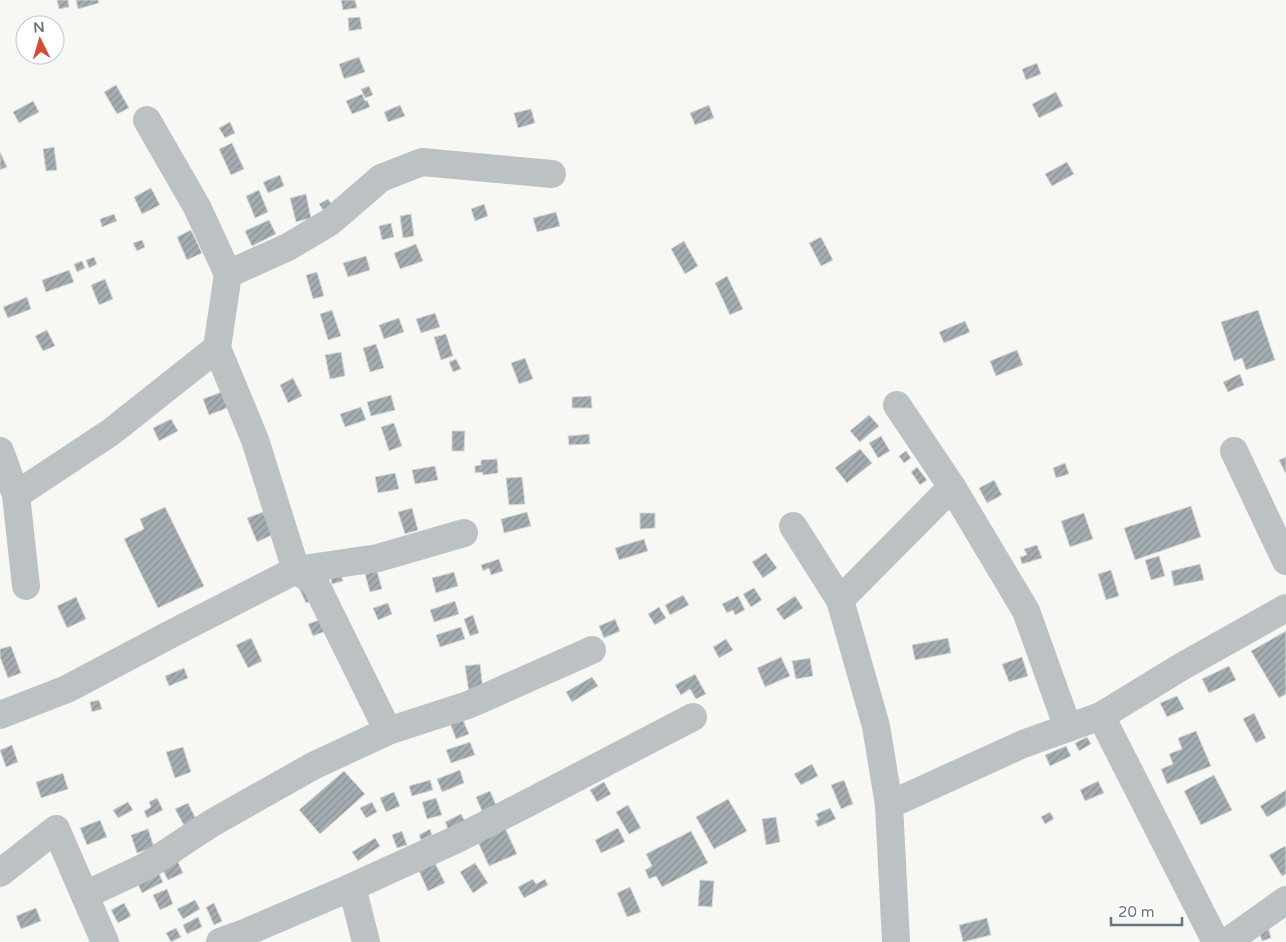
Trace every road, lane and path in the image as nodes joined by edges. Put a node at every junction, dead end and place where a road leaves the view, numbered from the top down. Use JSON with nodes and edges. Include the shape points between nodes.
{"nodes":[{"id":1,"x":147,"y":120,"type":"dead end"},
{"id":2,"x":552,"y":174,"type":"dead end"},
{"id":3,"x":228,"y":274,"type":"junction"},
{"id":4,"x":217,"y":348,"type":"junction"},
{"id":5,"x":897,"y":404,"type":"dead end"},
{"id":6,"x":0,"y":451,"type":"edge"},
{"id":7,"x":1234,"y":452,"type":"dead end"},
{"id":8,"x":952,"y":487,"type":"junction"},
{"id":9,"x":16,"y":496,"type":"junction"},
{"id":10,"x":793,"y":526,"type":"dead end"},
{"id":11,"x":464,"y":533,"type":"dead end"},
{"id":12,"x":1286,"y":561,"type":"edge"},
{"id":13,"x":296,"y":570,"type":"junction"},
{"id":14,"x":26,"y":586,"type":"dead end"},
{"id":15,"x":840,"y":600,"type":"junction"},
{"id":16,"x":1286,"y":608,"type":"edge"},
{"id":17,"x":592,"y":650,"type":"dead end"},
{"id":18,"x":0,"y":715,"type":"edge"},
{"id":19,"x":1101,"y":716,"type":"junction"},
{"id":20,"x":693,"y":717,"type":"dead end"},
{"id":21,"x":1068,"y":728,"type":"junction"},
{"id":22,"x":388,"y":731,"type":"junction"},
{"id":23,"x":889,"y":805,"type":"junction"},
{"id":24,"x":2,"y":865,"type":"edge"},
{"id":25,"x":352,"y":886,"type":"junction"},
{"id":26,"x":85,"y":895,"type":"junction"},
{"id":27,"x":1286,"y":900,"type":"edge"},
{"id":28,"x":105,"y":942,"type":"edge"},
{"id":29,"x":220,"y":942,"type":"edge"},
{"id":30,"x":366,"y":942,"type":"edge"},
{"id":31,"x":896,"y":942,"type":"edge"},
{"id":32,"x":1216,"y":942,"type":"edge"},
{"id":33,"x":1227,"y":942,"type":"edge"}],
"edges":[{"from":1,"to":3,"type":"street","via":[[197,207]]},
{"from":2,"to":3,"type":"street","via":[[422,162],[381,178],[330,222],[288,247]]},
{"from":3,"to":4,"type":"street"},
{"from":4,"to":9,"type":"street","via":[[111,432]]},
{"from":4,"to":13,"type":"street","via":[[255,440]]},
{"from":5,"to":8,"type":"street"},
{"from":6,"to":9,"type":"street"},
{"from":7,"to":12,"type":"street"},
{"from":8,"to":15,"type":"street"},
{"from":8,"to":21,"type":"street","via":[[1026,611]]},
{"from":9,"to":14,"type":"street"},
{"from":10,"to":15,"type":"street"},
{"from":11,"to":13,"type":"street","via":[[378,558]]},
{"from":13,"to":18,"type":"street","via":[[67,689]]},
{"from":13,"to":22,"type":"street","via":[[315,582]]},
{"from":15,"to":23,"type":"street","via":[[876,726]]},
{"from":16,"to":19,"type":"street"},
{"from":17,"to":22,"type":"street","via":[[468,705]]},
{"from":19,"to":21,"type":"street"},
{"from":19,"to":32,"type":"street"},
{"from":20,"to":25,"type":"street","via":[[454,840]]},
{"from":21,"to":23,"type":"street","via":[[1023,744]]},
{"from":22,"to":26,"type":"street","via":[[313,766],[212,823],[145,867]]},
{"from":23,"to":31,"type":"street"},
{"from":24,"to":26,"type":"street","via":[[56,829]]},
{"from":25,"to":29,"type":"street"},
{"from":25,"to":30,"type":"street"},
{"from":26,"to":28,"type":"street"},
{"from":27,"to":33,"type":"street"}]}
